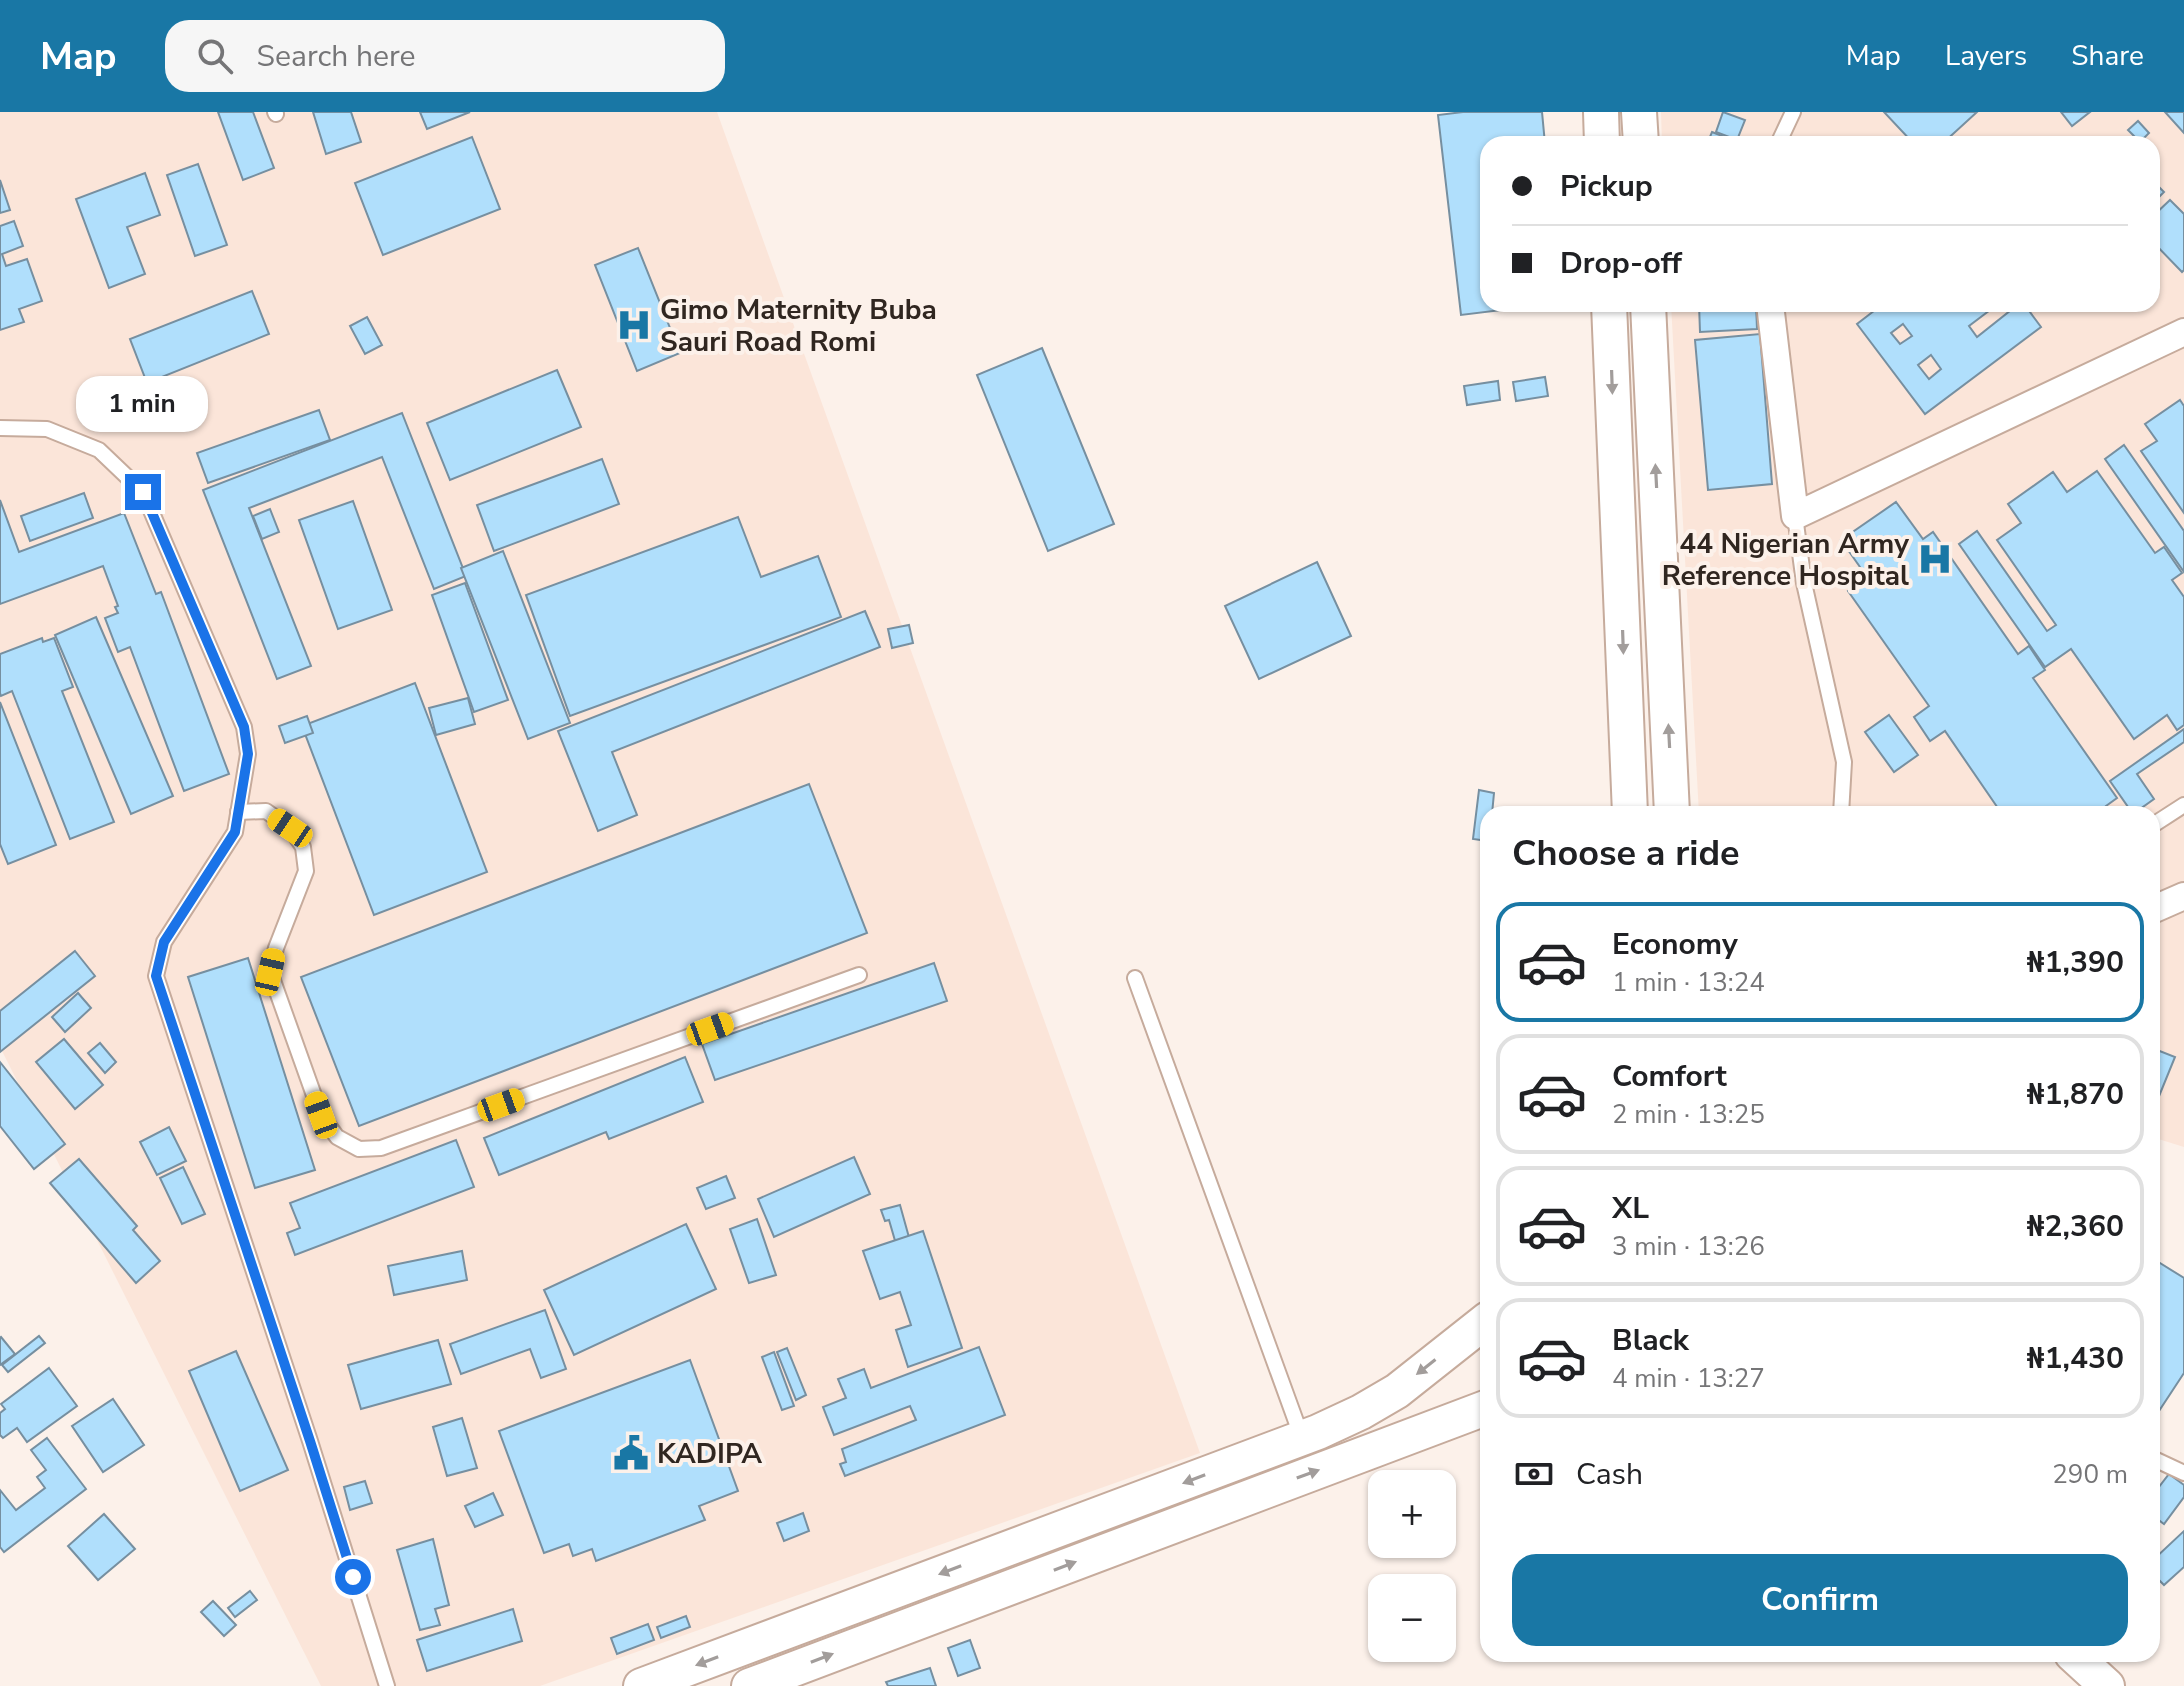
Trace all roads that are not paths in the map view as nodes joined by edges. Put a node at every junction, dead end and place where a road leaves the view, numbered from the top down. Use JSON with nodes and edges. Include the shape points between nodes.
{"nodes":[{"id":1,"x":1601,"y":112,"type":"edge"},
{"id":2,"x":1639,"y":112,"type":"edge"},
{"id":3,"x":1793,"y":112,"type":"edge"},
{"id":4,"x":1602,"y":136,"type":"edge"},
{"id":5,"x":1640,"y":136,"type":"edge"},
{"id":6,"x":1782,"y":136,"type":"edge"},
{"id":7,"x":1609,"y":312,"type":"edge"},
{"id":8,"x":1648,"y":312,"type":"edge"},
{"id":9,"x":1771,"y":312,"type":"edge"},
{"id":10,"x":2184,"y":332,"type":"edge"},
{"id":11,"x":0,"y":428,"type":"edge"},
{"id":12,"x":1795,"y":516,"type":"junction"},
{"id":13,"x":2184,"y":805,"type":"edge"},
{"id":14,"x":1630,"y":806,"type":"edge"},
{"id":15,"x":1672,"y":806,"type":"edge"},
{"id":16,"x":1841,"y":806,"type":"edge"},
{"id":17,"x":238,"y":812,"type":"junction"},
{"id":18,"x":2160,"y":820,"type":"edge"},
{"id":19,"x":2184,"y":896,"type":"edge"},
{"id":20,"x":2160,"y":906,"type":"edge"},
{"id":21,"x":859,"y":975,"type":"dead end"},
{"id":22,"x":1135,"y":978,"type":"dead end"},
{"id":23,"x":1480,"y":1325,"type":"edge"},
{"id":24,"x":1480,"y":1410,"type":"edge"},
{"id":25,"x":1302,"y":1439,"type":"junction"},
{"id":26,"x":2160,"y":1462,"type":"edge"},
{"id":27,"x":2184,"y":1473,"type":"edge"},
{"id":28,"x":2081,"y":1662,"type":"edge"},
{"id":29,"x":387,"y":1686,"type":"edge"},
{"id":30,"x":641,"y":1686,"type":"edge"},
{"id":31,"x":749,"y":1686,"type":"edge"},
{"id":32,"x":2107,"y":1686,"type":"edge"}],
"edges":[{"from":1,"to":4,"type":"street"},
{"from":2,"to":5,"type":"street"},
{"from":3,"to":6,"type":"lane"},
{"from":7,"to":14,"type":"street","one_way":true},
{"from":15,"to":8,"type":"street","one_way":true},
{"from":9,"to":12,"type":"street"},
{"from":10,"to":12,"type":"street"},
{"from":11,"to":17,"type":"lane","via":[[47,429],[99,450],[143,492],[244,727],[248,754]]},
{"from":12,"to":16,"type":"lane","via":[[1804,583],[1844,762]]},
{"from":13,"to":18,"type":"lane"},
{"from":17,"to":21,"type":"lane","via":[[266,811],[290,828],[303,847],[306,871],[270,972],[321,1115],[337,1137],[359,1149],[381,1148]]},
{"from":17,"to":29,"type":"lane","via":[[235,832],[164,942],[156,976]]},
{"from":19,"to":20,"type":"street"},
{"from":22,"to":25,"type":"lane"},
{"from":23,"to":25,"type":"street","one_way":true,"via":[[1397,1391]]},
{"from":31,"to":24,"type":"street","one_way":true},
{"from":25,"to":30,"type":"street","one_way":true},
{"from":26,"to":27,"type":"lane"},
{"from":28,"to":32,"type":"street"}]}
